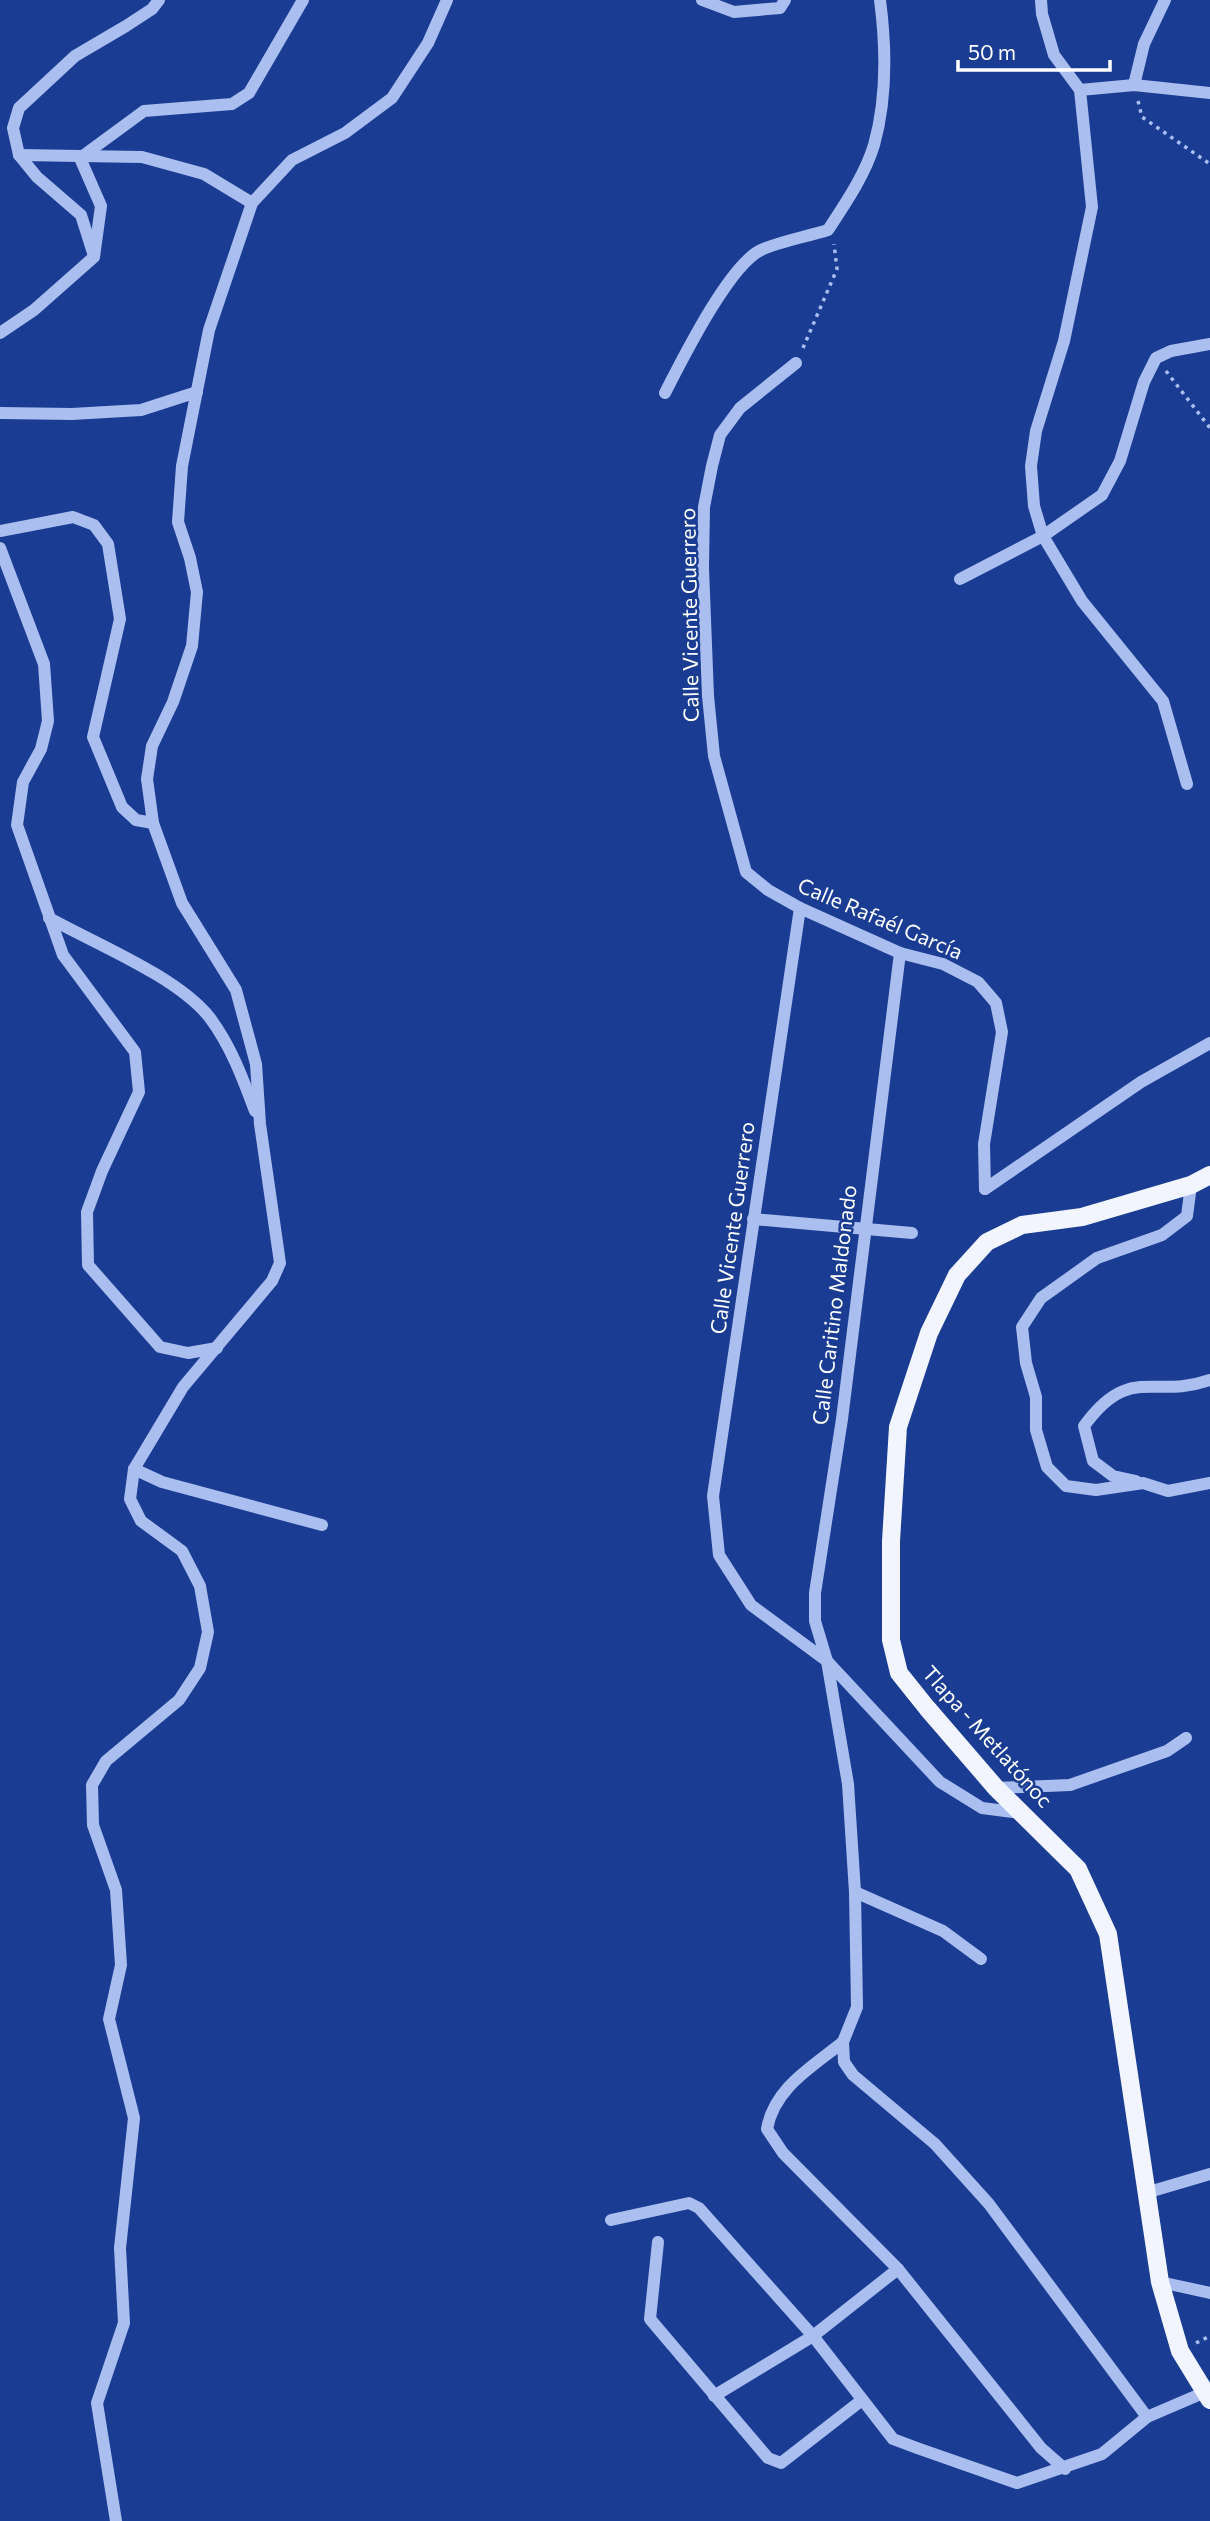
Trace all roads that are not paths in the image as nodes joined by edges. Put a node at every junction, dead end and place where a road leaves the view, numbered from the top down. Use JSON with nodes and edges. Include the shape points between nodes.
{"nodes":[{"id":1,"x":159,"y":0,"type":"edge"},
{"id":2,"x":303,"y":0,"type":"edge"},
{"id":3,"x":447,"y":0,"type":"edge"},
{"id":4,"x":702,"y":0,"type":"edge"},
{"id":5,"x":785,"y":0,"type":"edge"},
{"id":6,"x":880,"y":0,"type":"edge"},
{"id":7,"x":1041,"y":0,"type":"edge"},
{"id":8,"x":1165,"y":0,"type":"edge"},
{"id":9,"x":1134,"y":85,"type":"junction"},
{"id":10,"x":1080,"y":90,"type":"junction"},
{"id":11,"x":1210,"y":93,"type":"edge"},
{"id":12,"x":19,"y":155,"type":"junction"},
{"id":13,"x":80,"y":158,"type":"junction"},
{"id":14,"x":252,"y":203,"type":"junction"},
{"id":15,"x":94,"y":257,"type":"junction"},
{"id":16,"x":0,"y":333,"type":"edge"},
{"id":17,"x":1210,"y":344,"type":"edge"},
{"id":18,"x":796,"y":363,"type":"road end"},
{"id":19,"x":197,"y":392,"type":"junction"},
{"id":20,"x":664,"y":393,"type":"dead end"},
{"id":21,"x":0,"y":413,"type":"edge"},
{"id":22,"x":0,"y":531,"type":"edge"},
{"id":23,"x":1043,"y":536,"type":"junction"},
{"id":24,"x":0,"y":548,"type":"edge"},
{"id":25,"x":960,"y":579,"type":"dead end"},
{"id":26,"x":1187,"y":784,"type":"dead end"},
{"id":27,"x":153,"y":823,"type":"junction"},
{"id":28,"x":746,"y":872,"type":"joint"},
{"id":29,"x":800,"y":908,"type":"junction"},
{"id":30,"x":49,"y":918,"type":"junction"},
{"id":31,"x":900,"y":953,"type":"junction"},
{"id":32,"x":1210,"y":1043,"type":"edge"},
{"id":33,"x":260,"y":1124,"type":"junction"},
{"id":34,"x":1210,"y":1175,"type":"edge"},
{"id":35,"x":1191,"y":1185,"type":"junction"},
{"id":36,"x":753,"y":1219,"type":"junction"},
{"id":37,"x":863,"y":1230,"type":"junction"},
{"id":38,"x":912,"y":1233,"type":"dead end"},
{"id":39,"x":217,"y":1348,"type":"junction"},
{"id":40,"x":1210,"y":1380,"type":"edge"},
{"id":41,"x":134,"y":1469,"type":"junction"},
{"id":42,"x":1143,"y":1483,"type":"junction"},
{"id":43,"x":1210,"y":1483,"type":"edge"},
{"id":44,"x":322,"y":1525,"type":"dead end"},
{"id":45,"x":827,"y":1661,"type":"junction"},
{"id":46,"x":1185,"y":1738,"type":"dead end"},
{"id":47,"x":996,"y":1788,"type":"junction"},
{"id":48,"x":1025,"y":1814,"type":"junction"},
{"id":49,"x":855,"y":1892,"type":"junction"},
{"id":50,"x":981,"y":1959,"type":"dead end"},
{"id":51,"x":843,"y":2042,"type":"junction"},
{"id":52,"x":1210,"y":2174,"type":"edge"},
{"id":53,"x":1149,"y":2192,"type":"junction"},
{"id":54,"x":611,"y":2220,"type":"dead end"},
{"id":55,"x":659,"y":2242,"type":"dead end"},
{"id":56,"x":898,"y":2269,"type":"junction"},
{"id":57,"x":1160,"y":2282,"type":"junction"},
{"id":58,"x":1210,"y":2293,"type":"edge"},
{"id":59,"x":813,"y":2336,"type":"junction"},
{"id":60,"x":714,"y":2396,"type":"junction"},
{"id":61,"x":1207,"y":2397,"type":"edge"},
{"id":62,"x":862,"y":2400,"type":"junction"},
{"id":63,"x":1147,"y":2417,"type":"junction"},
{"id":64,"x":1065,"y":2469,"type":"junction"},
{"id":65,"x":116,"y":2521,"type":"edge"}],
"edges":[{"from":1,"to":12,"type":"street","via":[[152,9],[75,56],[19,108],[13,128]]},
{"from":2,"to":13,"type":"street","via":[[249,93],[232,104],[144,111]]},
{"from":3,"to":14,"type":"street","via":[[428,43],[392,98],[345,133],[292,160]]},
{"from":4,"to":5,"type":"street","via":[[734,12],[780,8]]},
{"from":6,"to":20,"type":"street","via":[[885,37],[881,106],[874,146],[848,199],[828,230],[758,251],[736,274]]},
{"from":7,"to":10,"type":"street","via":[[1054,55]]},
{"from":8,"to":9,"type":"street","via":[[1144,44]]},
{"from":9,"to":10,"type":"street"},
{"from":9,"to":11,"type":"street"},
{"from":10,"to":23,"type":"street","via":[[1092,207],[1064,341],[1036,431],[1031,466],[1034,506]]},
{"from":12,"to":13,"type":"street"},
{"from":12,"to":15,"type":"street","via":[[81,215]]},
{"from":13,"to":14,"type":"street","via":[[142,157],[204,174]]},
{"from":13,"to":15,"type":"street","via":[[102,206]]},
{"from":14,"to":19,"type":"street","via":[[209,330]]},
{"from":15,"to":16,"type":"street"},
{"from":17,"to":23,"type":"street","via":[[1156,358],[1120,461],[1102,495]]},
{"from":18,"to":28,"type":"street","name":"Calle Vicente Guerrero","via":[[740,408],[720,435],[705,507],[714,756]]},
{"from":19,"to":21,"type":"street","via":[[141,410]]},
{"from":19,"to":27,"type":"street","via":[[182,466],[178,522],[197,592],[192,646],[152,746],[147,779]]},
{"from":22,"to":27,"type":"street","via":[[73,517],[94,525],[108,544],[120,619],[93,737],[122,807],[136,820]]},
{"from":23,"to":25,"type":"street"},
{"from":23,"to":26,"type":"street","via":[[1082,601],[1163,701]]},
{"from":24,"to":30,"type":"street","via":[[44,664],[48,721],[41,749],[23,782],[17,825]]},
{"from":27,"to":33,"type":"street","via":[[182,903],[236,990],[256,1064]]},
{"from":28,"to":29,"type":"street","name":"Calle Rafaél García"},
{"from":29,"to":31,"type":"street","name":"Calle Rafaél García"},
{"from":29,"to":36,"type":"street","name":"Calle Vicente Guerrero"},
{"from":30,"to":33,"type":"street","via":[[177,988],[209,1017],[236,1061]]},
{"from":30,"to":39,"type":"street","via":[[63,955],[135,1052],[139,1092],[87,1212],[88,1265],[160,1347],[188,1353]]},
{"from":31,"to":32,"type":"street","name":"Calle Rafaél García","via":[[943,964],[978,982],[996,1003],[1002,1032],[984,1144],[985,1189],[1141,1082]]},
{"from":31,"to":37,"type":"street","name":"Calle Caritino Maldonado"},
{"from":33,"to":39,"type":"street","via":[[280,1263],[272,1281]]},
{"from":34,"to":35,"type":"main road","name":"Tlapa - Metlatónoc"},
{"from":35,"to":42,"type":"street","via":[[1187,1216],[1162,1235],[1097,1258],[1041,1298],[1022,1327],[1036,1397],[1036,1430],[1047,1467],[1066,1486],[1096,1490]]},
{"from":35,"to":47,"type":"main road","name":"Tlapa - Metlatónoc","via":[[1082,1217],[1021,1225],[987,1242],[957,1275],[925,1344],[898,1427],[891,1640],[899,1673]]},
{"from":36,"to":37,"type":"street"},
{"from":36,"to":45,"type":"street","name":"Calle Vicente Guerrero","via":[[713,1496],[719,1555],[751,1605]]},
{"from":37,"to":38,"type":"street"},
{"from":37,"to":45,"type":"street","name":"Calle Caritino Maldonado","via":[[842,1419],[815,1593],[815,1621]]},
{"from":39,"to":41,"type":"street","via":[[183,1387]]},
{"from":40,"to":42,"type":"street","via":[[1133,1386],[1102,1402],[1084,1426],[1093,1461],[1113,1476]]},
{"from":41,"to":44,"type":"street","via":[[162,1482]]},
{"from":41,"to":65,"type":"street","via":[[130,1499],[141,1521],[182,1551],[200,1586],[208,1632],[200,1668],[179,1700],[106,1761],[92,1785],[93,1825],[116,1890],[121,1965],[109,2019],[134,2118],[120,2248],[124,2323],[97,2403]]},
{"from":42,"to":43,"type":"street","via":[[1168,1491]]},
{"from":45,"to":48,"type":"street","via":[[940,1782],[982,1808]]},
{"from":45,"to":49,"type":"street","name":"Calle Caritino Maldonado","via":[[848,1784]]},
{"from":46,"to":47,"type":"street","via":[[1167,1751],[1070,1786]]},
{"from":47,"to":48,"type":"main road","name":"Tlapa - Metlatónoc"},
{"from":48,"to":53,"type":"main road","name":"Tlapa - Metlatónoc","via":[[1077,1870],[1108,1934]]},
{"from":49,"to":50,"type":"street","via":[[943,1931]]},
{"from":49,"to":51,"type":"street","name":"Calle Caritino Maldonado","via":[[857,2007]]},
{"from":51,"to":56,"type":"street","via":[[783,2091],[770,2109],[767,2129],[783,2153]]},
{"from":51,"to":63,"type":"street","via":[[844,2062],[853,2075],[935,2144],[989,2204]]},
{"from":52,"to":53,"type":"street"},
{"from":53,"to":57,"type":"main road","name":"Tlapa - Metlatónoc"},
{"from":54,"to":59,"type":"street","via":[[689,2203],[699,2208]]},
{"from":55,"to":60,"type":"street","via":[[650,2319]]},
{"from":56,"to":59,"type":"street"},
{"from":56,"to":64,"type":"street","via":[[1041,2448]]},
{"from":57,"to":58,"type":"street"},
{"from":57,"to":61,"type":"main road","name":"Tlapa - Metlatónoc","via":[[1180,2351]]},
{"from":59,"to":60,"type":"street"},
{"from":59,"to":62,"type":"street"},
{"from":60,"to":62,"type":"street","via":[[768,2458],[781,2463]]},
{"from":61,"to":63,"type":"street"},
{"from":62,"to":64,"type":"street","via":[[893,2439],[1017,2483]]},
{"from":63,"to":64,"type":"street","via":[[1101,2454]]}]}
